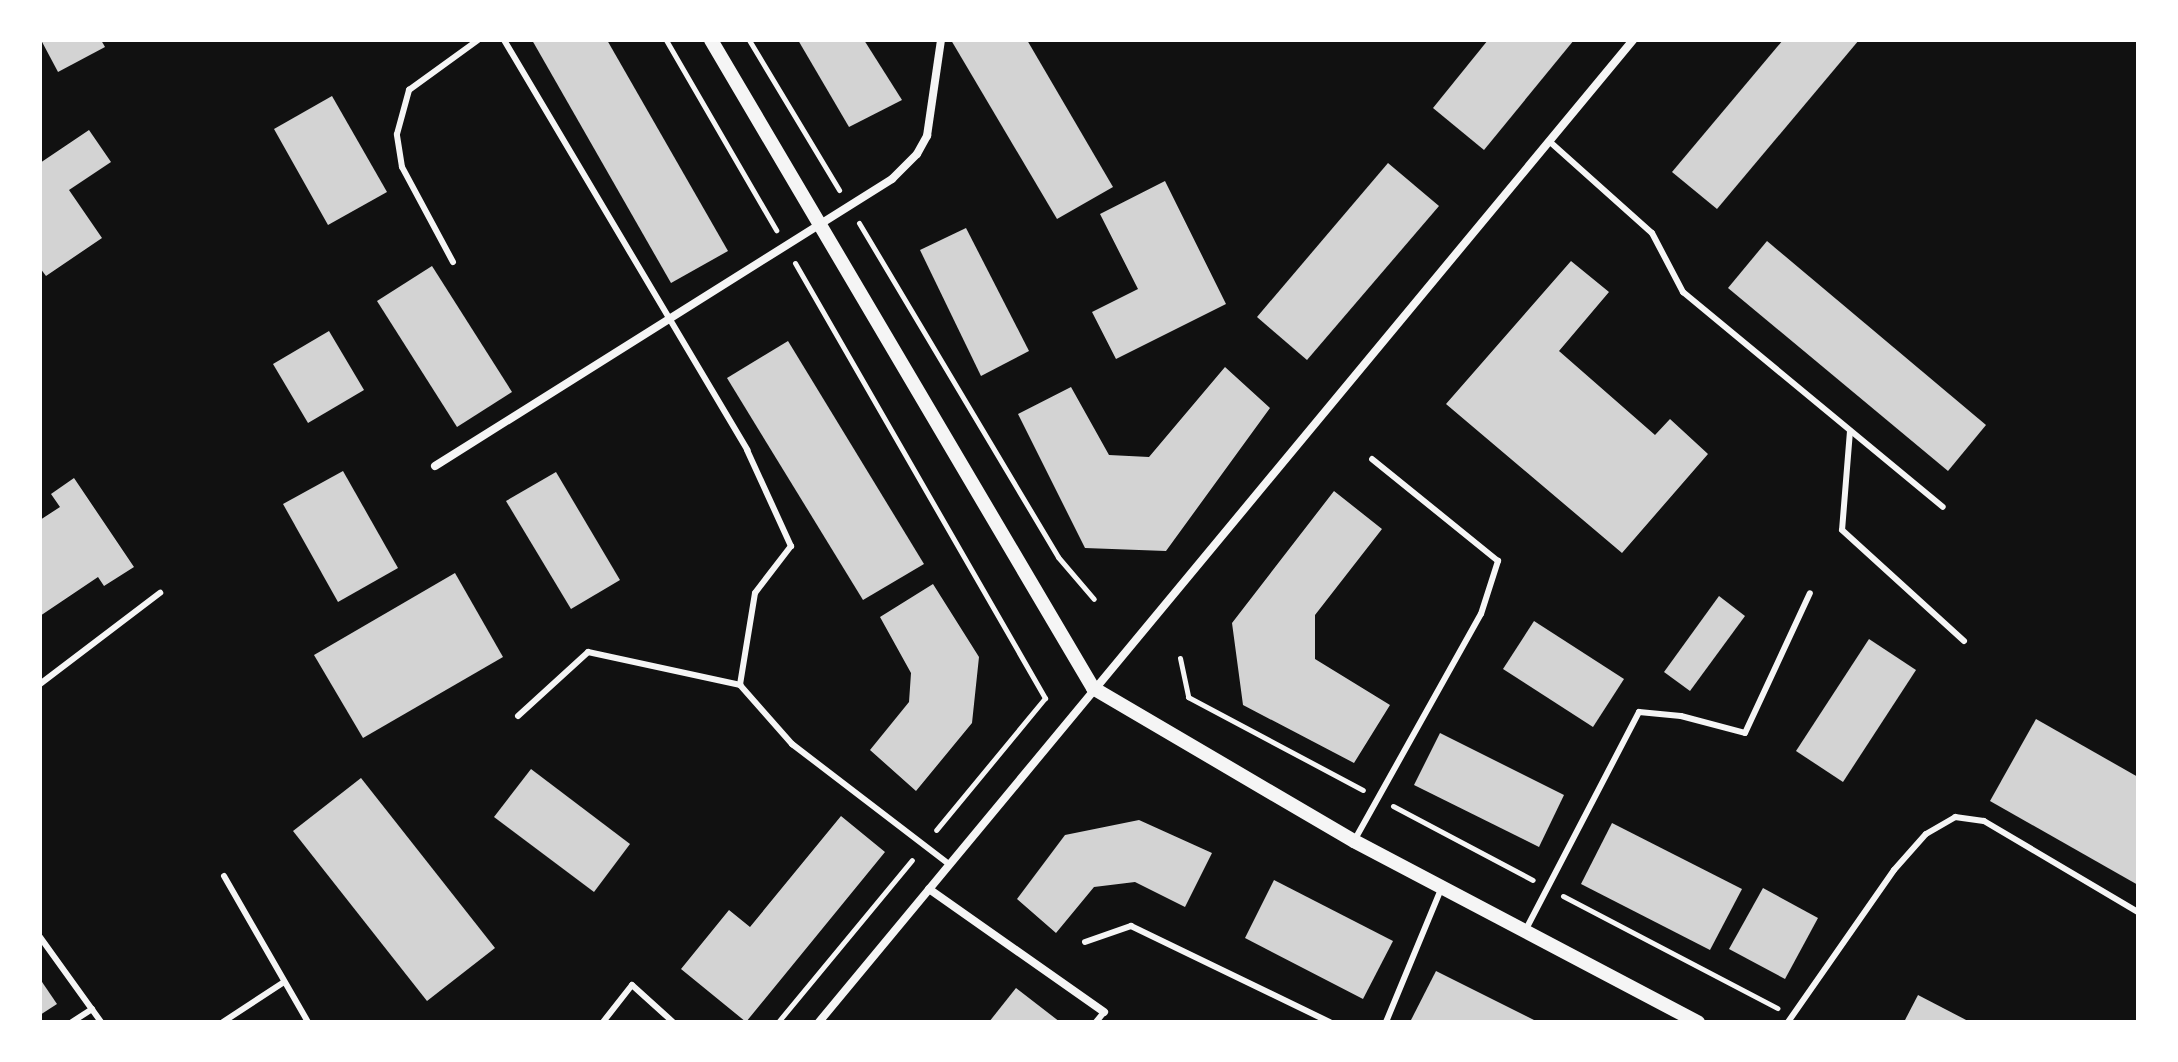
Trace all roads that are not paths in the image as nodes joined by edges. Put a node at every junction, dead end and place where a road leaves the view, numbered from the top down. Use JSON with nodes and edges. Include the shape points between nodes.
{"nodes":[{"id":1,"x":478,"y":40,"type":"edge"},
{"id":2,"x":504,"y":40,"type":"edge"},
{"id":3,"x":711,"y":40,"type":"edge"},
{"id":4,"x":941,"y":40,"type":"edge"},
{"id":5,"x":1633,"y":40,"type":"edge"},
{"id":6,"x":1549,"y":141,"type":"junction"},
{"id":7,"x":819,"y":225,"type":"junction"},
{"id":8,"x":453,"y":262,"type":"dead end"},
{"id":9,"x":667,"y":320,"type":"junction"},
{"id":10,"x":1850,"y":431,"type":"junction"},
{"id":11,"x":1372,"y":459,"type":"dead end"},
{"id":12,"x":435,"y":466,"type":"dead end"},
{"id":13,"x":1943,"y":507,"type":"dead end"},
{"id":14,"x":160,"y":593,"type":"dead end"},
{"id":15,"x":1810,"y":593,"type":"dead end"},
{"id":16,"x":1964,"y":641,"type":"dead end"},
{"id":17,"x":40,"y":684,"type":"edge"},
{"id":18,"x":740,"y":685,"type":"junction"},
{"id":19,"x":1093,"y":688,"type":"junction"},
{"id":20,"x":518,"y":716,"type":"dead end"},
{"id":21,"x":1354,"y":841,"type":"junction"},
{"id":22,"x":949,"y":864,"type":"junction"},
{"id":23,"x":224,"y":876,"type":"dead end"},
{"id":24,"x":929,"y":889,"type":"junction"},
{"id":25,"x":1441,"y":889,"type":"junction"},
{"id":26,"x":2138,"y":912,"type":"edge"},
{"id":27,"x":1523,"y":934,"type":"junction"},
{"id":28,"x":40,"y":937,"type":"edge"},
{"id":29,"x":1085,"y":942,"type":"dead end"},
{"id":30,"x":284,"y":982,"type":"junction"},
{"id":31,"x":92,"y":1009,"type":"junction"},
{"id":32,"x":1104,"y":1012,"type":"joint"},
{"id":33,"x":72,"y":1022,"type":"edge"},
{"id":34,"x":101,"y":1022,"type":"edge"},
{"id":35,"x":223,"y":1022,"type":"edge"},
{"id":36,"x":308,"y":1022,"type":"edge"},
{"id":37,"x":603,"y":1022,"type":"edge"},
{"id":38,"x":673,"y":1022,"type":"edge"},
{"id":39,"x":819,"y":1022,"type":"edge"},
{"id":40,"x":1096,"y":1022,"type":"edge"},
{"id":41,"x":1330,"y":1022,"type":"edge"},
{"id":42,"x":1386,"y":1022,"type":"edge"},
{"id":43,"x":1698,"y":1022,"type":"edge"},
{"id":44,"x":1788,"y":1022,"type":"edge"}],
"edges":[{"from":1,"to":8,"type":"lane","via":[[409,90],[397,134],[402,167]]},
{"from":2,"to":9,"type":"lane"},
{"from":3,"to":7,"type":"street"},
{"from":4,"to":7,"type":"street","via":[[933,116],[917,154],[892,179]]},
{"from":5,"to":6,"type":"street"},
{"from":6,"to":10,"type":"lane","via":[[1652,233],[1683,292]]},
{"from":6,"to":19,"type":"street"},
{"from":7,"to":9,"type":"street"},
{"from":7,"to":19,"type":"street"},
{"from":9,"to":12,"type":"street"},
{"from":9,"to":18,"type":"lane","via":[[747,450],[791,546],[755,593]]},
{"from":10,"to":13,"type":"lane"},
{"from":10,"to":16,"type":"lane","via":[[1842,530]]},
{"from":11,"to":21,"type":"lane","via":[[1498,561],[1481,614]]},
{"from":14,"to":17,"type":"lane"},
{"from":15,"to":27,"type":"lane","via":[[1745,733],[1681,716],[1639,712]]},
{"from":18,"to":20,"type":"lane","via":[[588,652]]},
{"from":18,"to":22,"type":"lane","via":[[792,744]]},
{"from":19,"to":21,"type":"street"},
{"from":19,"to":22,"type":"street"},
{"from":21,"to":25,"type":"street"},
{"from":22,"to":24,"type":"street"},
{"from":23,"to":30,"type":"lane"},
{"from":24,"to":32,"type":"street"},
{"from":24,"to":39,"type":"street"},
{"from":25,"to":27,"type":"street"},
{"from":25,"to":42,"type":"lane"},
{"from":26,"to":44,"type":"lane","via":[[1984,821],[1955,817],[1926,834],[1894,870]]},
{"from":27,"to":43,"type":"street"},
{"from":28,"to":31,"type":"lane"},
{"from":29,"to":41,"type":"lane","via":[[1131,926]]},
{"from":30,"to":35,"type":"lane"},
{"from":30,"to":36,"type":"lane"},
{"from":31,"to":33,"type":"lane"},
{"from":31,"to":34,"type":"lane"},
{"from":32,"to":40,"type":"lane"},
{"from":37,"to":38,"type":"lane","via":[[632,985]]}]}
